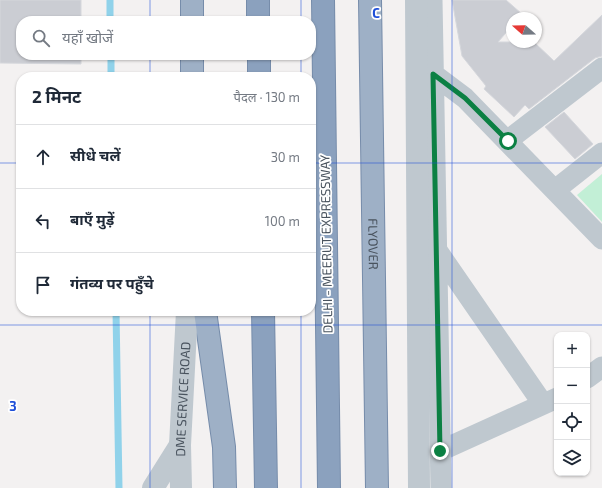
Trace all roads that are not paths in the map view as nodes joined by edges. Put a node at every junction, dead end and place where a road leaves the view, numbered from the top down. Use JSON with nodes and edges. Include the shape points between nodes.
{"nodes":[{"id":1,"x":192,"y":0,"type":"edge"},
{"id":2,"x":258,"y":0,"type":"edge"},
{"id":3,"x":323,"y":0,"type":"edge"},
{"id":4,"x":370,"y":0,"type":"edge"},
{"id":5,"x":416,"y":0,"type":"edge"},
{"id":6,"x":432,"y":0,"type":"edge"},
{"id":7,"x":192,"y":16,"type":"edge"},
{"id":8,"x":258,"y":16,"type":"edge"},
{"id":9,"x":192,"y":60,"type":"edge"},
{"id":10,"x":259,"y":60,"type":"edge"},
{"id":11,"x":602,"y":68,"type":"edge"},
{"id":12,"x":192,"y":72,"type":"edge"},
{"id":13,"x":259,"y":72,"type":"edge"},
{"id":14,"x":433,"y":74,"type":"junction"},
{"id":15,"x":508,"y":141,"type":"junction"},
{"id":16,"x":602,"y":153,"type":"edge"},
{"id":17,"x":555,"y":190,"type":"junction"},
{"id":18,"x":602,"y":239,"type":"edge"},
{"id":19,"x":436,"y":249,"type":"junction"},
{"id":20,"x":187,"y":316,"type":"edge"},
{"id":21,"x":206,"y":316,"type":"edge"},
{"id":22,"x":263,"y":316,"type":"edge"},
{"id":23,"x":602,"y":367,"type":"edge"},
{"id":24,"x":590,"y":376,"type":"edge"},
{"id":25,"x":550,"y":401,"type":"edge"},
{"id":26,"x":180,"y":445,"type":"junction"},
{"id":27,"x":440,"y":451,"type":"junction"},
{"id":28,"x":153,"y":488,"type":"edge"},
{"id":29,"x":181,"y":488,"type":"edge"},
{"id":30,"x":225,"y":488,"type":"edge"},
{"id":31,"x":266,"y":488,"type":"edge"},
{"id":32,"x":330,"y":488,"type":"edge"},
{"id":33,"x":377,"y":488,"type":"edge"},
{"id":34,"x":420,"y":488,"type":"edge"},
{"id":35,"x":441,"y":488,"type":"edge"}],
"edges":[{"from":1,"to":7,"type":"highway"},
{"from":2,"to":8,"type":"highway"},
{"from":3,"to":32,"type":"highway","name":"DELHI - MEERUT EXPRESSWAY"},
{"from":4,"to":33,"type":"highway","name":"FLYOVER"},
{"from":5,"to":34,"type":"street"},
{"from":6,"to":14,"type":"street"},
{"from":9,"to":12,"type":"highway"},
{"from":10,"to":13,"type":"highway"},
{"from":11,"to":15,"type":"street"},
{"from":14,"to":15,"type":"street","via":[[465,98]]},
{"from":14,"to":19,"type":"street"},
{"from":15,"to":17,"type":"street"},
{"from":16,"to":17,"type":"street"},
{"from":17,"to":18,"type":"street"},
{"from":19,"to":25,"type":"street"},
{"from":19,"to":27,"type":"street"},
{"from":20,"to":26,"type":"street","name":"DME SERVICE ROAD"},
{"from":21,"to":30,"type":"highway","via":[[224,447]]},
{"from":22,"to":31,"type":"highway"},
{"from":23,"to":24,"type":"street"},
{"from":25,"to":27,"type":"street"},
{"from":26,"to":28,"type":"street"},
{"from":26,"to":29,"type":"street","name":"DME SERVICE ROAD"},
{"from":27,"to":35,"type":"street"}]}
